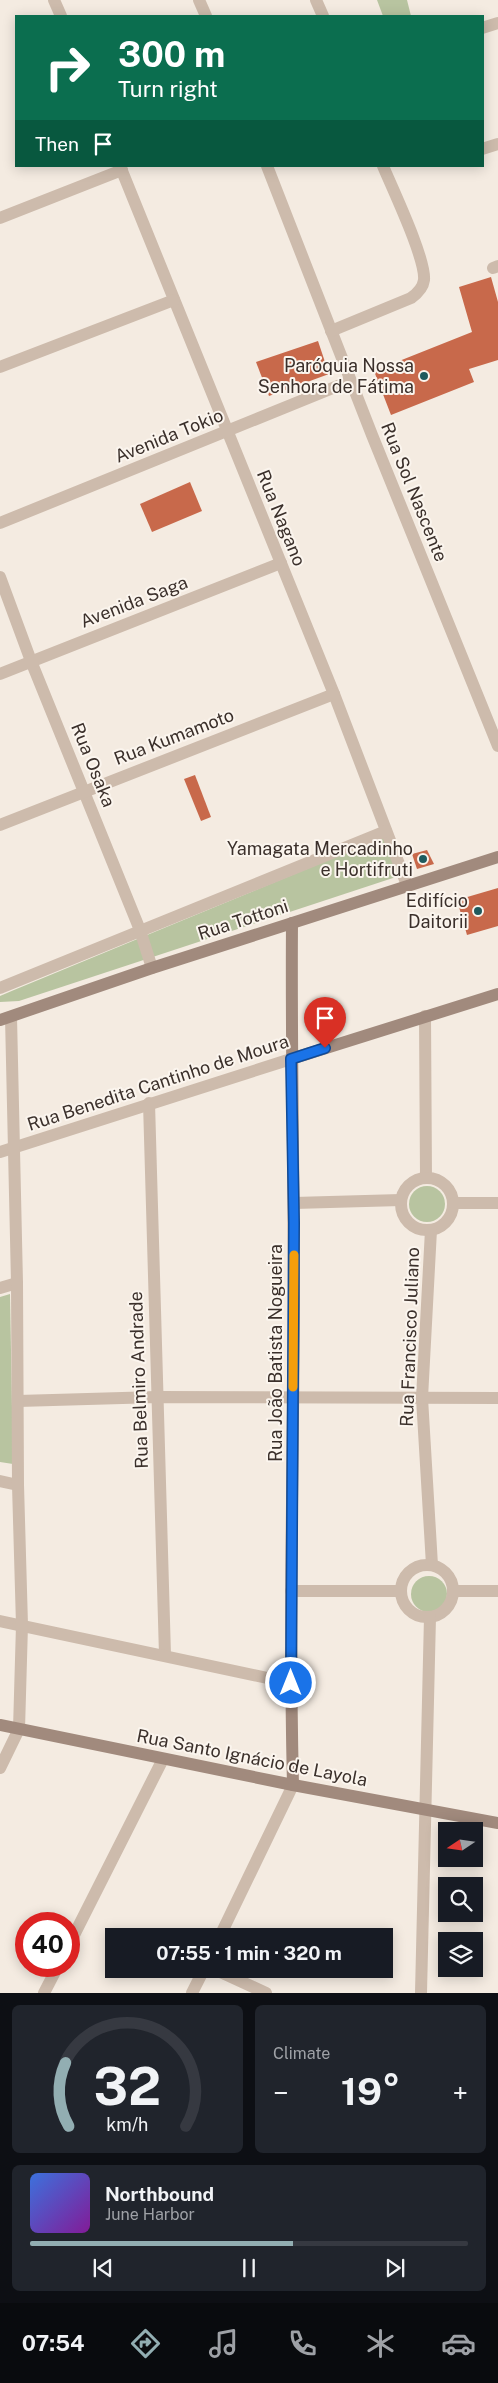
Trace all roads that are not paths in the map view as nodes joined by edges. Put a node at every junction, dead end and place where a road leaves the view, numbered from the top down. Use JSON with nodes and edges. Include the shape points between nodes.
{"nodes":[{"id":1,"x":54,"y":0,"type":"edge"},
{"id":2,"x":199,"y":0,"type":"edge"},
{"id":3,"x":316,"y":0,"type":"edge"},
{"id":4,"x":61,"y":15,"type":"edge"},
{"id":5,"x":206,"y":15,"type":"edge"},
{"id":6,"x":323,"y":15,"type":"edge"},
{"id":7,"x":498,"y":23,"type":"edge"},
{"id":8,"x":484,"y":27,"type":"edge"},
{"id":9,"x":498,"y":144,"type":"edge"},
{"id":10,"x":484,"y":148,"type":"edge"},
{"id":11,"x":267,"y":167,"type":"edge"},
{"id":12,"x":383,"y":167,"type":"edge"},
{"id":13,"x":121,"y":168,"type":"edge"},
{"id":14,"x":0,"y":218,"type":"edge"},
{"id":15,"x":174,"y":300,"type":"junction"},
{"id":16,"x":331,"y":331,"type":"junction"},
{"id":17,"x":0,"y":367,"type":"edge"},
{"id":18,"x":350,"y":381,"type":"junction"},
{"id":19,"x":227,"y":431,"type":"junction"},
{"id":20,"x":0,"y":523,"type":"edge"},
{"id":21,"x":281,"y":563,"type":"junction"},
{"id":22,"x":0,"y":577,"type":"edge"},
{"id":23,"x":31,"y":661,"type":"junction"},
{"id":24,"x":0,"y":674,"type":"edge"},
{"id":25,"x":334,"y":694,"type":"junction"},
{"id":26,"x":498,"y":746,"type":"edge"},
{"id":27,"x":85,"y":791,"type":"junction"},
{"id":28,"x":0,"y":825,"type":"edge"},
{"id":29,"x":386,"y":832,"type":"junction"},
{"id":30,"x":498,"y":857,"type":"edge"},
{"id":31,"x":407,"y":885,"type":"junction"},
{"id":32,"x":292,"y":922,"type":"junction"},
{"id":33,"x":140,"y":930,"type":"junction"},
{"id":34,"x":152,"y":968,"type":"junction"},
{"id":35,"x":0,"y":988,"type":"edge"},
{"id":36,"x":498,"y":994,"type":"edge"},
{"id":37,"x":425,"y":1016,"type":"junction"},
{"id":38,"x":4,"y":1017,"type":"edge"},
{"id":39,"x":291,"y":1059,"type":"junction"},
{"id":40,"x":149,"y":1103,"type":"junction"},
{"id":41,"x":15,"y":1147,"type":"junction"},
{"id":42,"x":0,"y":1152,"type":"edge"},
{"id":43,"x":426,"y":1177,"type":"junction"},
{"id":44,"x":401,"y":1200,"type":"junction"},
{"id":45,"x":294,"y":1203,"type":"junction"},
{"id":46,"x":454,"y":1203,"type":"junction"},
{"id":47,"x":498,"y":1203,"type":"edge"},
{"id":48,"x":431,"y":1230,"type":"junction"},
{"id":49,"x":17,"y":1283,"type":"junction"},
{"id":50,"x":0,"y":1288,"type":"edge"},
{"id":51,"x":157,"y":1397,"type":"junction"},
{"id":52,"x":293,"y":1398,"type":"junction"},
{"id":53,"x":422,"y":1398,"type":"junction"},
{"id":54,"x":498,"y":1398,"type":"edge"},
{"id":55,"x":18,"y":1401,"type":"junction"},
{"id":56,"x":0,"y":1481,"type":"edge"},
{"id":57,"x":18,"y":1485,"type":"junction"},
{"id":58,"x":432,"y":1565,"type":"junction"},
{"id":59,"x":291,"y":1590,"type":"junction"},
{"id":60,"x":498,"y":1590,"type":"edge"},
{"id":61,"x":400,"y":1591,"type":"junction"},
{"id":62,"x":453,"y":1591,"type":"junction"},
{"id":63,"x":430,"y":1617,"type":"junction"},
{"id":64,"x":0,"y":1621,"type":"edge"},
{"id":65,"x":22,"y":1625,"type":"junction"},
{"id":66,"x":165,"y":1655,"type":"junction"},
{"id":67,"x":291,"y":1683,"type":"junction"},
{"id":68,"x":0,"y":1725,"type":"edge"},
{"id":69,"x":19,"y":1729,"type":"junction"},
{"id":70,"x":163,"y":1758,"type":"junction"},
{"id":71,"x":0,"y":1768,"type":"edge"},
{"id":72,"x":293,"y":1784,"type":"junction"},
{"id":73,"x":425,"y":1809,"type":"junction"},
{"id":74,"x":498,"y":1823,"type":"edge"},
{"id":75,"x":80,"y":1923,"type":"edge"},
{"id":76,"x":224,"y":1928,"type":"edge"},
{"id":77,"x":52,"y":1977,"type":"edge"},
{"id":78,"x":200,"y":1978,"type":"edge"},
{"id":79,"x":234,"y":1978,"type":"edge"},
{"id":80,"x":44,"y":1993,"type":"edge"},
{"id":81,"x":192,"y":1993,"type":"edge"},
{"id":82,"x":266,"y":1993,"type":"edge"},
{"id":83,"x":421,"y":1993,"type":"edge"}],
"edges":[{"from":1,"to":4,"type":"street"},
{"from":2,"to":5,"type":"street"},
{"from":3,"to":6,"type":"street"},
{"from":7,"to":8,"type":"street"},
{"from":9,"to":10,"type":"street"},
{"from":11,"to":16,"type":"street","name":"Rua Sol Nascente"},
{"from":12,"to":16,"type":"street","via":[[421,261],[424,282],[420,291],[411,298]]},
{"from":13,"to":14,"type":"street"},
{"from":13,"to":15,"type":"street","name":"Rua Nagano"},
{"from":15,"to":17,"type":"street"},
{"from":15,"to":19,"type":"street","name":"Rua Nagano"},
{"from":16,"to":18,"type":"street","name":"Rua Sol Nascente"},
{"from":18,"to":19,"type":"street","name":"Avenida Tokio"},
{"from":18,"to":26,"type":"street","name":"Rua Sol Nascente"},
{"from":19,"to":20,"type":"street","name":"Avenida Tokio"},
{"from":19,"to":21,"type":"street","name":"Rua Nagano"},
{"from":21,"to":23,"type":"street","name":"Avenida Saga"},
{"from":21,"to":25,"type":"street","name":"Rua Nagano"},
{"from":22,"to":23,"type":"street","name":"Rua Osaka"},
{"from":23,"to":24,"type":"street","name":"Avenida Saga"},
{"from":23,"to":27,"type":"street","name":"Rua Osaka"},
{"from":25,"to":27,"type":"street","name":"Rua Kumamoto"},
{"from":25,"to":29,"type":"street","name":"Rua Nagano"},
{"from":27,"to":28,"type":"street","name":"Rua Kumamoto"},
{"from":27,"to":33,"type":"street","name":"Rua Osaka"},
{"from":29,"to":31,"type":"street","name":"Rua Nagano"},
{"from":29,"to":33,"type":"street","name":"Rua Tottoni"},
{"from":30,"to":31,"type":"street","name":"Rua Tottoni"},
{"from":31,"to":32,"type":"street","name":"Rua Tottoni"},
{"from":32,"to":34,"type":"street","name":"Rua Tottoni"},
{"from":32,"to":39,"type":"street","name":"Rua João Batista Nogueira"},
{"from":33,"to":34,"type":"street","name":"Rua Osaka"},
{"from":33,"to":35,"type":"street","name":"Rua Tottoni"},
{"from":34,"to":38,"type":"street","name":"Rua Tottoni"},
{"from":36,"to":37,"type":"street","name":"Rua Benedita Cantinho de Moura"},
{"from":37,"to":39,"type":"street","name":"Rua Benedita Cantinho de Moura"},
{"from":37,"to":43,"type":"street"},
{"from":38,"to":41,"type":"street"},
{"from":39,"to":40,"type":"street","name":"Rua Benedita Cantinho de Moura"},
{"from":39,"to":45,"type":"street","name":"Rua João Batista Nogueira"},
{"from":40,"to":41,"type":"street","name":"Rua Benedita Cantinho de Moura"},
{"from":40,"to":51,"type":"street","name":"Rua Belmiro Andrade"},
{"from":41,"to":42,"type":"street","name":"Rua Benedita Cantinho de Moura"},
{"from":41,"to":49,"type":"street"},
{"from":43,"to":44,"type":"street","via":[[408,1186]]},
{"from":43,"to":46,"type":"street","via":[[444,1183],[450,1189]]},
{"from":44,"to":45,"type":"street"},
{"from":44,"to":48,"type":"street","via":[[405,1218],[420,1229]]},
{"from":45,"to":52,"type":"street","name":"Rua João Batista Nogueira"},
{"from":46,"to":47,"type":"street"},
{"from":46,"to":48,"type":"street","via":[[447,1222]]},
{"from":48,"to":53,"type":"street","name":"Rua Francisco Juliano"},
{"from":49,"to":50,"type":"street"},
{"from":49,"to":55,"type":"street"},
{"from":51,"to":52,"type":"street"},
{"from":51,"to":55,"type":"street"},
{"from":51,"to":66,"type":"street","name":"Rua Belmiro Andrade"},
{"from":52,"to":53,"type":"street"},
{"from":52,"to":59,"type":"street","name":"Rua João Batista Nogueira"},
{"from":53,"to":54,"type":"street"},
{"from":53,"to":58,"type":"street","name":"Rua Francisco Juliano"},
{"from":55,"to":57,"type":"street"},
{"from":56,"to":57,"type":"street"},
{"from":57,"to":65,"type":"street"},
{"from":58,"to":61,"type":"street","via":[[423,1564],[407,1573]]},
{"from":58,"to":62,"type":"street","via":[[449,1577]]},
{"from":59,"to":61,"type":"street"},
{"from":59,"to":67,"type":"street","name":"Rua João Batista Nogueira"},
{"from":60,"to":62,"type":"street"},
{"from":61,"to":63,"type":"street","via":[[411,1612]]},
{"from":62,"to":63,"type":"street","via":[[446,1609]]},
{"from":63,"to":73,"type":"street"},
{"from":64,"to":65,"type":"street"},
{"from":65,"to":66,"type":"street"},
{"from":65,"to":69,"type":"street"},
{"from":66,"to":67,"type":"street"},
{"from":67,"to":72,"type":"street","name":"Rua João Batista Nogueira"},
{"from":68,"to":69,"type":"street","name":"Rua Santo Ignácio de Layola"},
{"from":69,"to":70,"type":"street","name":"Rua Santo Ignácio de Layola"},
{"from":69,"to":71,"type":"street"},
{"from":70,"to":72,"type":"street","name":"Rua Santo Ignácio de Layola"},
{"from":70,"to":75,"type":"street"},
{"from":72,"to":73,"type":"street","name":"Rua Santo Ignácio de Layola"},
{"from":72,"to":76,"type":"street"},
{"from":73,"to":74,"type":"street","name":"Rua Santo Ignácio de Layola"},
{"from":73,"to":83,"type":"street"},
{"from":77,"to":80,"type":"street"},
{"from":78,"to":81,"type":"street"},
{"from":79,"to":82,"type":"street"}]}
